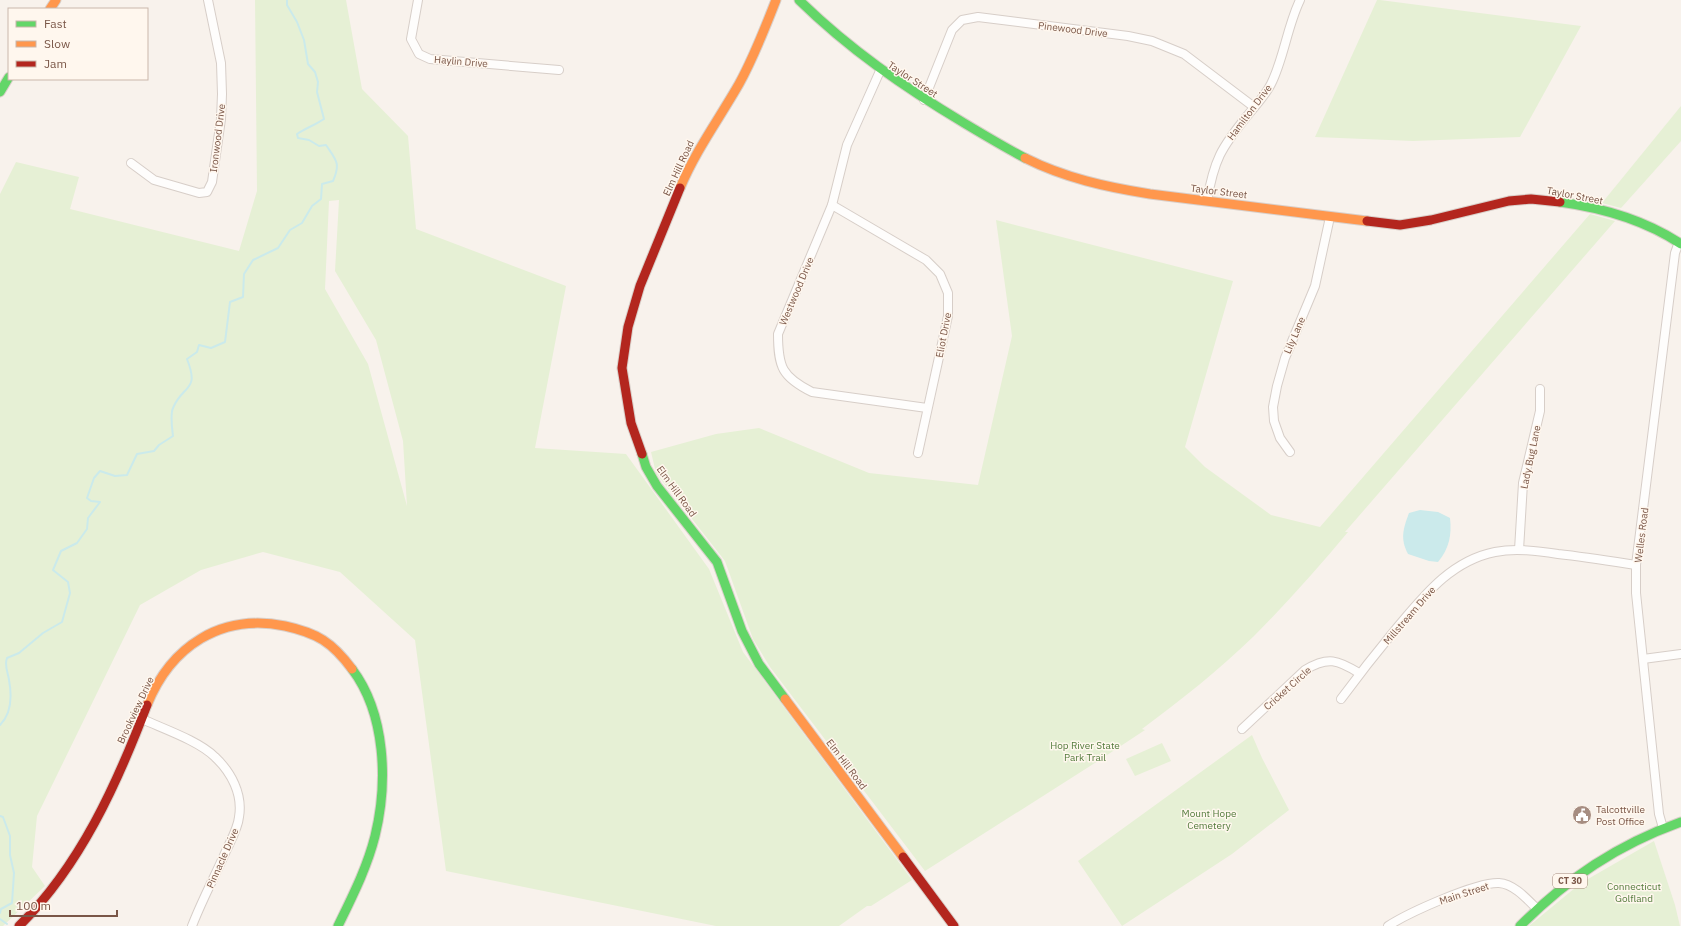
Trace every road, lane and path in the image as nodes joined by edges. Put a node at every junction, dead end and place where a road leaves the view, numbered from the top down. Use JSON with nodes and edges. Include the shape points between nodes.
{"nodes":[{"id":1,"x":208,"y":0,"type":"edge"},
{"id":2,"x":418,"y":0,"type":"edge"},
{"id":3,"x":776,"y":0,"type":"edge"},
{"id":4,"x":799,"y":0,"type":"edge"},
{"id":5,"x":1300,"y":0,"type":"edge"},
{"id":6,"x":559,"y":70,"type":"dead end"},
{"id":7,"x":880,"y":71,"type":"junction"},
{"id":8,"x":8,"y":78,"type":"edge"},
{"id":9,"x":1,"y":88,"type":"edge"},
{"id":10,"x":924,"y":100,"type":"junction"},
{"id":11,"x":1254,"y":108,"type":"junction"},
{"id":12,"x":131,"y":163,"type":"dead end"},
{"id":13,"x":1207,"y":201,"type":"junction"},
{"id":14,"x":832,"y":205,"type":"junction"},
{"id":15,"x":1330,"y":217,"type":"junction"},
{"id":16,"x":1680,"y":243,"type":"edge"},
{"id":17,"x":1540,"y":389,"type":"dead end"},
{"id":18,"x":927,"y":408,"type":"junction"},
{"id":19,"x":1290,"y":452,"type":"dead end"},
{"id":20,"x":918,"y":453,"type":"dead end"},
{"id":21,"x":1519,"y":550,"type":"junction"},
{"id":22,"x":1636,"y":565,"type":"junction"},
{"id":23,"x":1681,"y":654,"type":"edge"},
{"id":24,"x":1643,"y":659,"type":"junction"},
{"id":25,"x":1359,"y":673,"type":"junction"},
{"id":26,"x":1341,"y":699,"type":"dead end"},
{"id":27,"x":142,"y":719,"type":"junction"},
{"id":28,"x":1242,"y":729,"type":"dead end"},
{"id":29,"x":1681,"y":822,"type":"edge"},
{"id":30,"x":1663,"y":828,"type":"junction"},
{"id":31,"x":1536,"y":909,"type":"junction"},
{"id":32,"x":19,"y":926,"type":"edge"},
{"id":33,"x":192,"y":926,"type":"edge"},
{"id":34,"x":338,"y":926,"type":"edge"},
{"id":35,"x":954,"y":926,"type":"edge"},
{"id":36,"x":1388,"y":926,"type":"edge"},
{"id":37,"x":1520,"y":926,"type":"edge"}],
"edges":[{"from":1,"to":12,"type":"street","name":"Ironwood Drive","via":[[221,63],[222,94],[212,182],[207,192],[198,193],[154,180]]},
{"from":2,"to":6,"type":"street","name":"Haylin Drive","via":[[411,39],[418,54],[430,59]]},
{"from":3,"to":35,"type":"street","name":"Elm Hill Road","via":[[755,53],[684,179],[640,286],[628,327],[622,368],[631,422],[646,467],[657,486],[717,562],[742,631],[759,664]]},
{"from":4,"to":7,"type":"street","name":"Taylor Street","via":[[839,39]]},
{"from":5,"to":11,"type":"street","name":"Hamilton Drive","via":[[1278,68],[1270,86]]},
{"from":7,"to":10,"type":"street","name":"Taylor Street"},
{"from":7,"to":14,"type":"street","name":"Westwood Drive","via":[[846,145]]},
{"from":8,"to":9,"type":"street"},
{"from":10,"to":11,"type":"street","name":"Pinewood Drive","via":[[952,30],[962,20],[978,17],[1152,41],[1184,54]]},
{"from":10,"to":13,"type":"street","name":"Taylor Street","via":[[988,138],[1058,173],[1117,189]]},
{"from":11,"to":13,"type":"street","name":"Hamilton Drive","via":[[1228,139],[1218,156]]},
{"from":13,"to":15,"type":"street","name":"Taylor Street"},
{"from":14,"to":18,"type":"street","name":"Eliot Drive","via":[[926,260],[940,274],[948,293],[948,316]]},
{"from":14,"to":18,"type":"street","name":"Westwood Drive","via":[[778,334],[778,355],[783,370],[795,384],[812,392]]},
{"from":15,"to":16,"type":"street","name":"Taylor Street","via":[[1400,225],[1512,200],[1532,198],[1565,202],[1638,221],[1664,232]]},
{"from":15,"to":19,"type":"street","name":"Lily Lane","via":[[1315,286],[1285,358],[1274,400],[1274,422],[1280,438]]},
{"from":16,"to":22,"type":"street","name":"Welles Road","via":[[1675,253]]},
{"from":17,"to":21,"type":"street","name":"Lady Bug Lane","via":[[1540,411],[1523,483]]},
{"from":18,"to":20,"type":"street","name":"Eliot Drive"},
{"from":21,"to":22,"type":"street","name":"Millstream Drive"},
{"from":21,"to":25,"type":"street","name":"Millstream Drive","via":[[1495,552],[1474,558],[1433,586]]},
{"from":22,"to":24,"type":"street","name":"Welles Road","via":[[1636,593]]},
{"from":23,"to":24,"type":"street"},
{"from":24,"to":30,"type":"street","name":"Welles Road","via":[[1659,814]]},
{"from":25,"to":26,"type":"street","name":"Millstream Drive"},
{"from":25,"to":28,"type":"street","name":"Cricket Circle","via":[[1331,661],[1317,663],[1305,670]]},
{"from":27,"to":32,"type":"street","name":"Brookview Drive","via":[[108,796],[80,848],[34,912]]},
{"from":27,"to":33,"type":"street","name":"Pinnacle Drive","via":[[193,742],[215,756],[232,776],[239,796],[239,816],[232,837]]},
{"from":27,"to":34,"type":"street","name":"Brookview Drive","via":[[156,686],[187,648],[207,634],[230,626],[253,622],[282,625],[323,640],[344,657],[368,695],[383,768],[378,823],[372,849]]},
{"from":29,"to":30,"type":"street","number":"CT 30"},
{"from":30,"to":31,"type":"street","number":"CT 30","via":[[1598,861]]},
{"from":31,"to":36,"type":"street","name":"Main Street","via":[[1510,886],[1500,883],[1486,884],[1440,900]]},
{"from":31,"to":37,"type":"street","number":"CT 30"}]}
